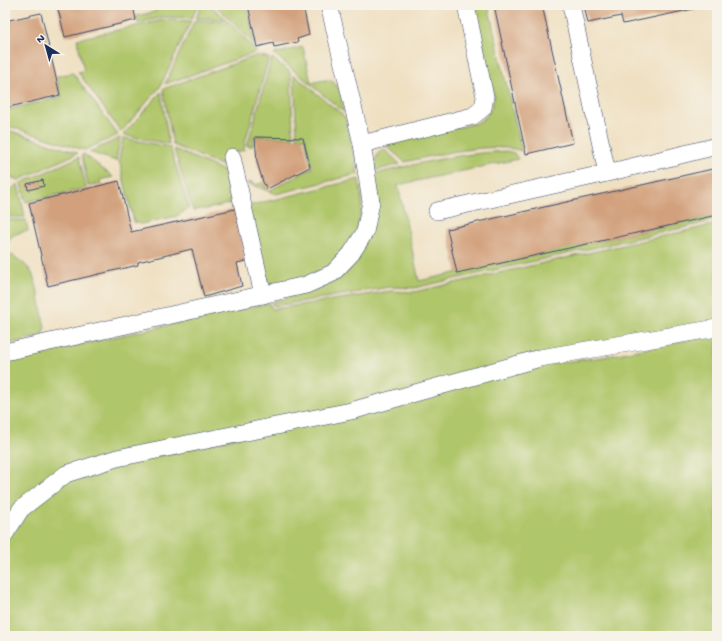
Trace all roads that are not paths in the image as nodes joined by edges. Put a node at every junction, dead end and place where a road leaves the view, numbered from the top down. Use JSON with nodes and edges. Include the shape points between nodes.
{"nodes":[{"id":1,"x":329,"y":5,"type":"edge"},
{"id":2,"x":466,"y":5,"type":"edge"},
{"id":3,"x":571,"y":5,"type":"edge"},
{"id":4,"x":362,"y":144,"type":"junction"},
{"id":5,"x":717,"y":146,"type":"edge"},
{"id":6,"x":232,"y":157,"type":"dead end"},
{"id":7,"x":607,"y":173,"type":"junction"},
{"id":8,"x":437,"y":211,"type":"dead end"},
{"id":9,"x":263,"y":295,"type":"junction"},
{"id":10,"x":717,"y":328,"type":"edge"},
{"id":11,"x":5,"y":352,"type":"edge"},
{"id":12,"x":5,"y":534,"type":"edge"}],
"edges":[{"from":1,"to":4,"type":"lane"},
{"from":2,"to":4,"type":"lane","via":[[485,97],[483,108],[473,116]]},
{"from":3,"to":7,"type":"lane"},
{"from":4,"to":9,"type":"lane","via":[[371,202],[365,232],[351,254],[333,273],[306,285]]},
{"from":5,"to":7,"type":"lane"},
{"from":6,"to":9,"type":"lane"},
{"from":7,"to":8,"type":"lane"},
{"from":9,"to":11,"type":"lane"},
{"from":10,"to":12,"type":"lane","via":[[540,358],[351,411],[117,458],[66,474],[21,509]]}]}
